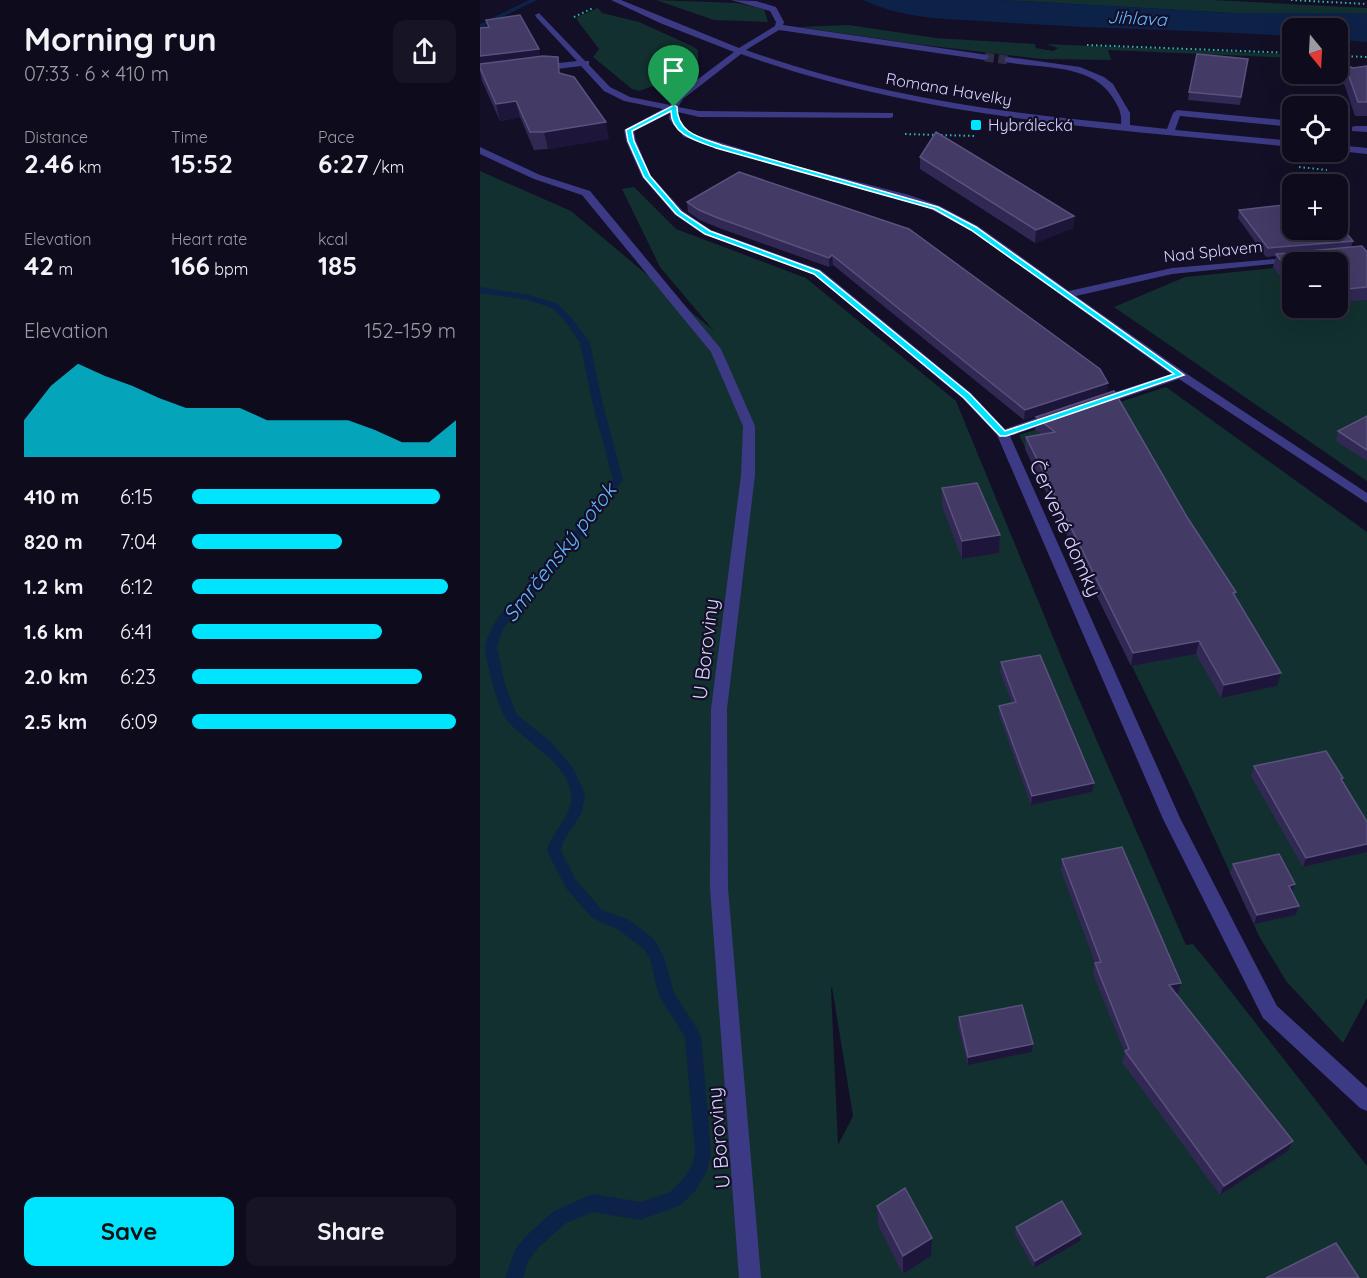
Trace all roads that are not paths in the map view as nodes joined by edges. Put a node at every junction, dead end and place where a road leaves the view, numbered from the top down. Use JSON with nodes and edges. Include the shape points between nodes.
{"nodes":[{"id":1,"x":735,"y":0,"type":"edge"},
{"id":2,"x":616,"y":1,"type":"edge"},
{"id":3,"x":539,"y":15,"type":"dead end"},
{"id":4,"x":778,"y":27,"type":"junction"},
{"id":5,"x":740,"y":51,"type":"junction"},
{"id":6,"x":985,"y":57,"type":"tunnel mouth"},
{"id":7,"x":1008,"y":60,"type":"tunnel mouth"},
{"id":8,"x":586,"y":63,"type":"junction"},
{"id":9,"x":530,"y":70,"type":"edge"},
{"id":10,"x":674,"y":107,"type":"junction"},
{"id":11,"x":890,"y":115,"type":"dead end"},
{"id":12,"x":1282,"y":123,"type":"edge"},
{"id":13,"x":1125,"y":128,"type":"junction"},
{"id":14,"x":1355,"y":129,"type":"dead end"},
{"id":15,"x":1367,"y":129,"type":"edge"},
{"id":16,"x":1170,"y":132,"type":"junction"},
{"id":17,"x":1282,"y":143,"type":"edge"},
{"id":18,"x":1348,"y":149,"type":"edge"},
{"id":19,"x":480,"y":150,"type":"edge"},
{"id":20,"x":1367,"y":151,"type":"edge"},
{"id":21,"x":1282,"y":261,"type":"edge"},
{"id":22,"x":1065,"y":295,"type":"junction"},
{"id":23,"x":1180,"y":375,"type":"junction"},
{"id":24,"x":1003,"y":434,"type":"junction"},
{"id":25,"x":1367,"y":500,"type":"edge"},
{"id":26,"x":1367,"y":1101,"type":"edge"},
{"id":27,"x":750,"y":1278,"type":"edge"}],
"edges":[{"from":1,"to":4,"type":"street","via":[[773,9],[780,22]]},
{"from":2,"to":5,"type":"street","name":"Romana Havelky"},
{"from":3,"to":8,"type":"street"},
{"from":4,"to":5,"type":"street"},
{"from":4,"to":6,"type":"street"},
{"from":5,"to":10,"type":"street","via":[[680,97]]},
{"from":5,"to":13,"type":"street","name":"Romana Havelky","via":[[885,94],[1006,116]]},
{"from":7,"to":13,"type":"street","via":[[1080,70],[1101,79],[1110,86],[1126,113]]},
{"from":8,"to":9,"type":"street"},
{"from":8,"to":10,"type":"street","via":[[607,89],[627,99]]},
{"from":10,"to":11,"type":"street","via":[[699,114]]},
{"from":10,"to":22,"type":"street","via":[[674,120],[687,135],[936,208],[974,228]]},
{"from":10,"to":24,"type":"street","name":"Červené domky","via":[[629,130],[647,177],[679,213],[707,232],[817,272],[967,396]]},
{"from":12,"to":16,"type":"street","via":[[1177,113]]},
{"from":13,"to":16,"type":"street","name":"Romana Havelky"},
{"from":14,"to":15,"type":"street"},
{"from":16,"to":17,"type":"street","name":"Romana Havelky"},
{"from":18,"to":20,"type":"street"},
{"from":19,"to":27,"type":"street","name":"U Boroviny","via":[[537,177],[586,193],[717,351],[749,426],[748,475],[719,721],[719,888]]},
{"from":21,"to":22,"type":"street","name":"Nad Splavem","via":[[1172,271]]},
{"from":22,"to":23,"type":"street"},
{"from":23,"to":24,"type":"street"},
{"from":23,"to":25,"type":"street"},
{"from":24,"to":26,"type":"street","name":"Červené domky","via":[[1172,819],[1270,1012]]}]}
